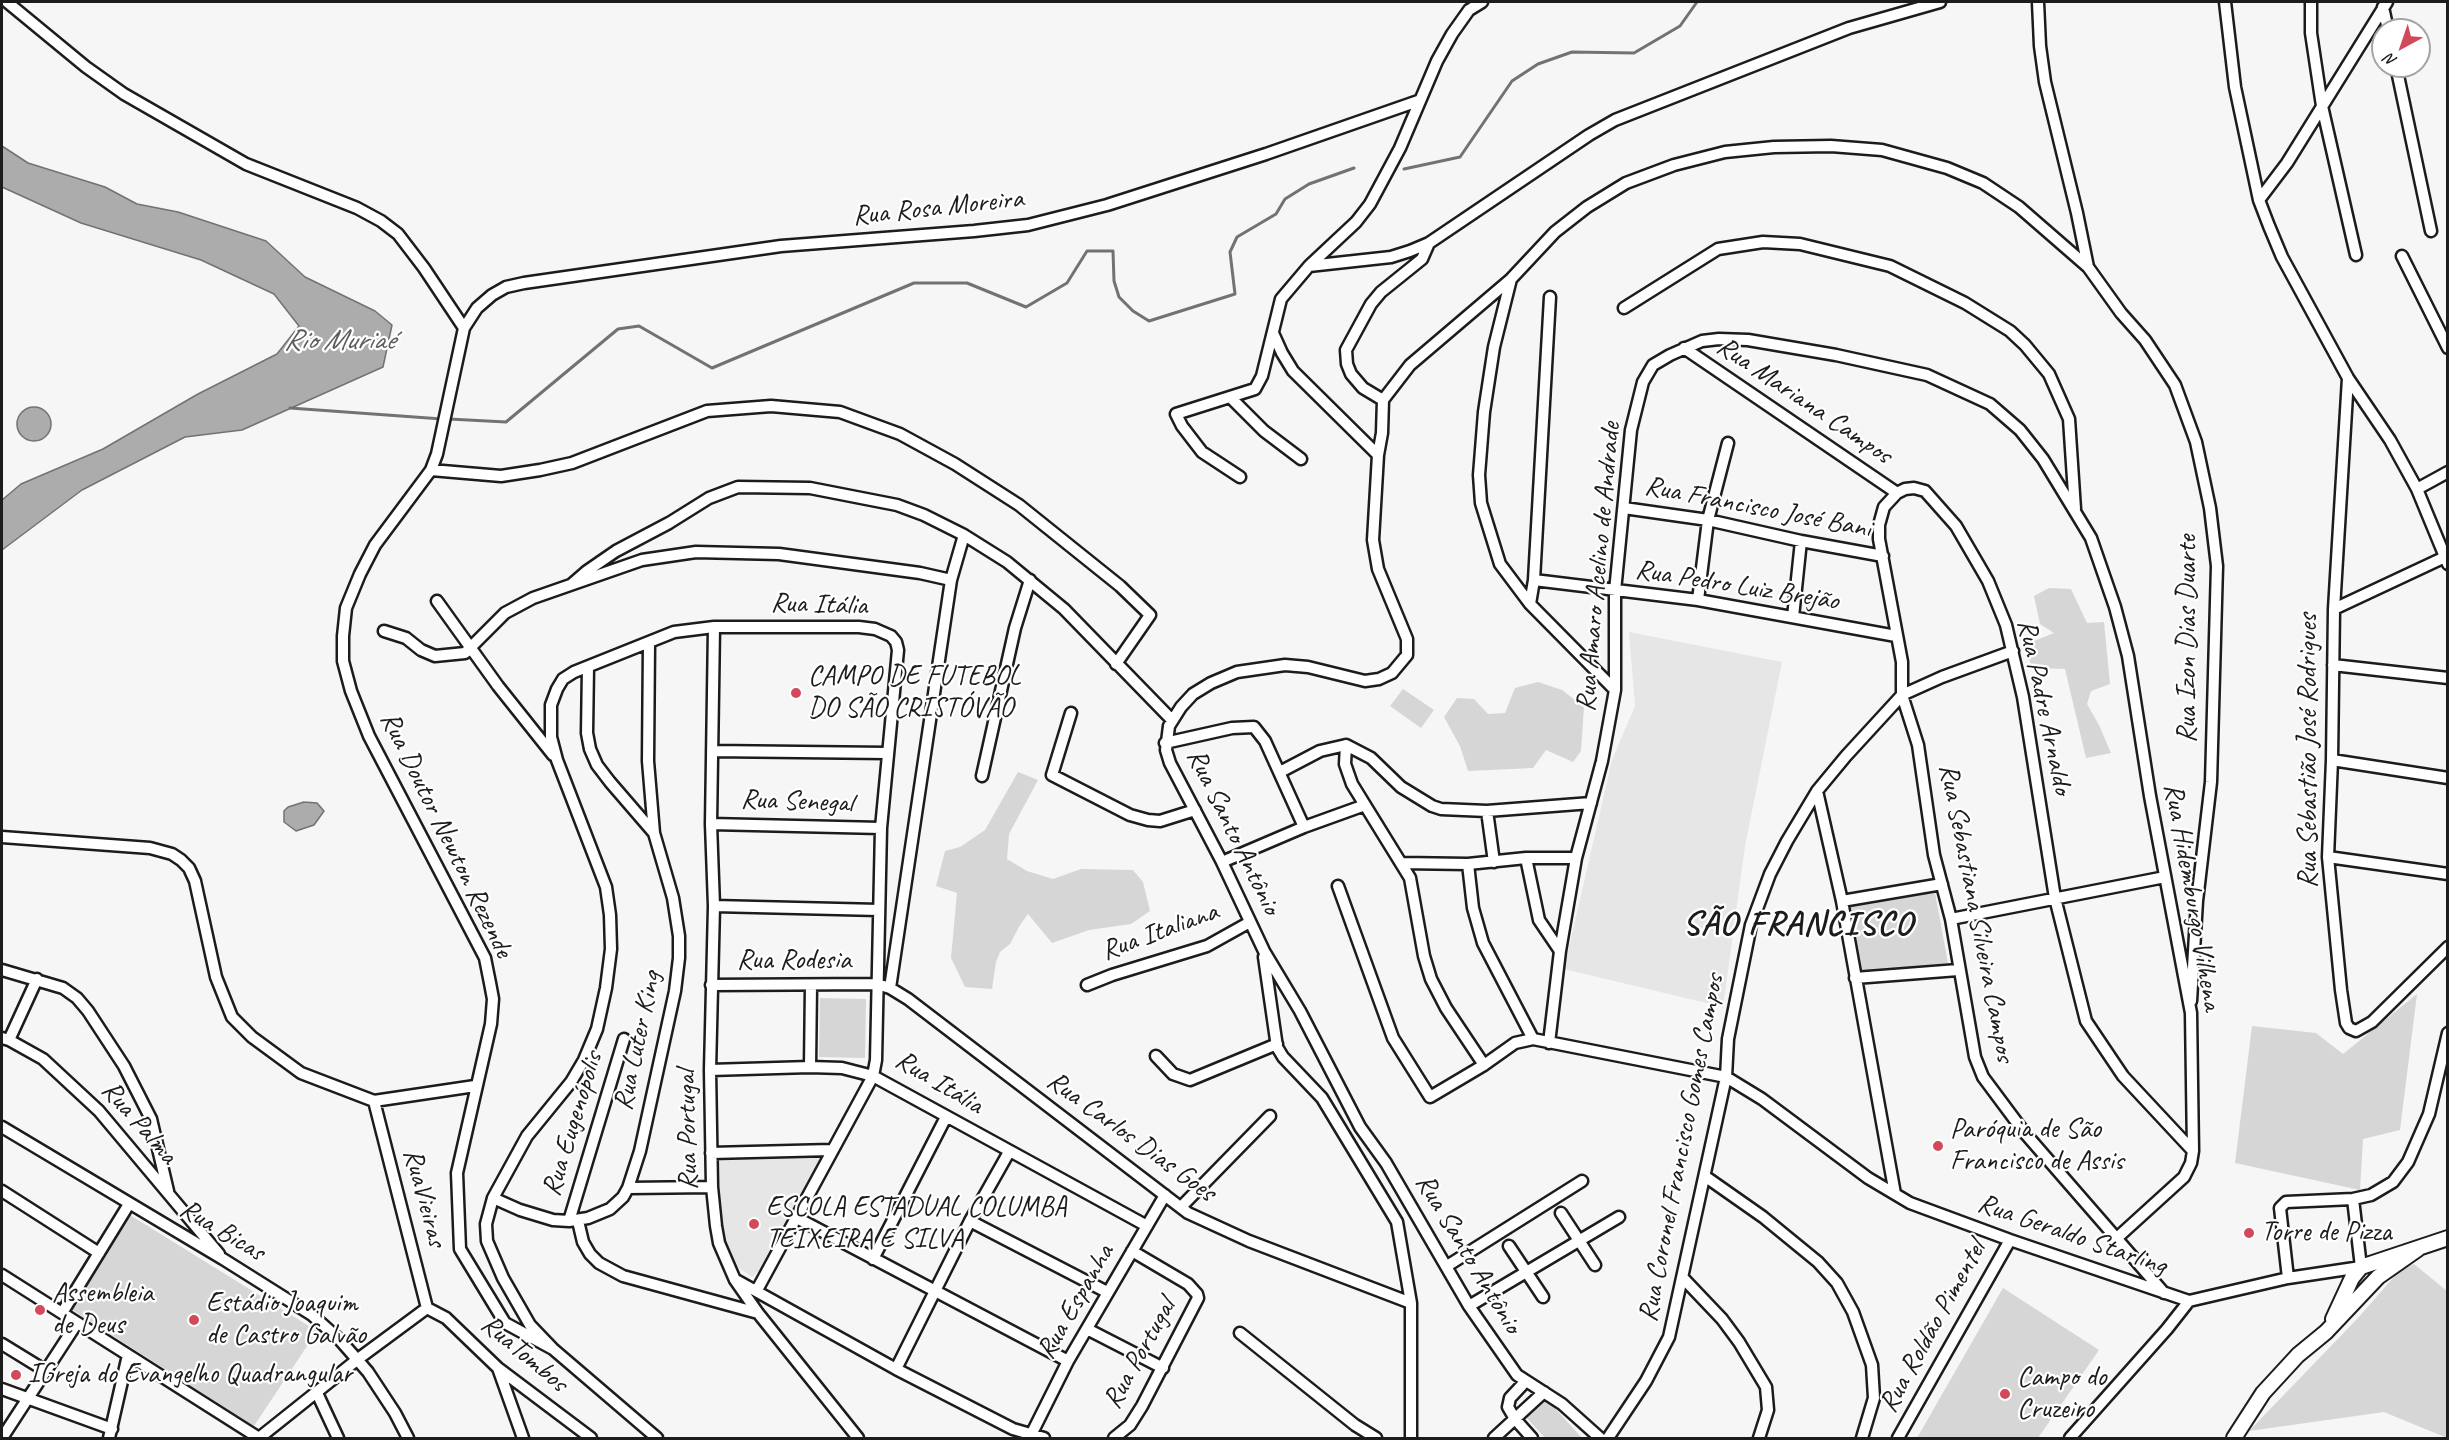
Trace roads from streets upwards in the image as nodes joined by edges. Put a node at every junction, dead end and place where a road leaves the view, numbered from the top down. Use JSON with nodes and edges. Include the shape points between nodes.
{"nodes":[{"id":1,"x":7,"y":2,"type":"edge"},
{"id":2,"x":1482,"y":2,"type":"edge"},
{"id":3,"x":1940,"y":2,"type":"edge"},
{"id":4,"x":2038,"y":2,"type":"edge"},
{"id":5,"x":2225,"y":2,"type":"edge"},
{"id":6,"x":2311,"y":2,"type":"edge"},
{"id":7,"x":2385,"y":4,"type":"edge"},
{"id":8,"x":2399,"y":78,"type":"edge"},
{"id":9,"x":1418,"y":101,"type":"junction"},
{"id":10,"x":2322,"y":106,"type":"junction"},
{"id":11,"x":2259,"y":200,"type":"junction"},
{"id":12,"x":2431,"y":231,"type":"dead end"},
{"id":13,"x":1429,"y":243,"type":"junction"},
{"id":14,"x":2355,"y":255,"type":"dead end"},
{"id":15,"x":2402,"y":256,"type":"dead end"},
{"id":16,"x":1309,"y":266,"type":"junction"},
{"id":17,"x":2088,"y":267,"type":"junction"},
{"id":18,"x":1511,"y":279,"type":"junction"},
{"id":19,"x":1550,"y":297,"type":"dead end"},
{"id":20,"x":1624,"y":308,"type":"dead end"},
{"id":21,"x":464,"y":328,"type":"junction"},
{"id":22,"x":1273,"y":333,"type":"junction"},
{"id":23,"x":1684,"y":348,"type":"junction"},
{"id":24,"x":2448,"y":348,"type":"edge"},
{"id":25,"x":2348,"y":378,"type":"junction"},
{"id":26,"x":1231,"y":398,"type":"junction"},
{"id":27,"x":1383,"y":400,"type":"junction"},
{"id":28,"x":1728,"y":443,"type":"dead end"},
{"id":29,"x":1378,"y":455,"type":"junction"},
{"id":30,"x":1301,"y":459,"type":"dead end"},
{"id":31,"x":431,"y":470,"type":"junction"},
{"id":32,"x":2448,"y":472,"type":"edge"},
{"id":33,"x":1240,"y":477,"type":"dead end"},
{"id":34,"x":2417,"y":489,"type":"junction"},
{"id":35,"x":1897,"y":493,"type":"junction"},
{"id":36,"x":1624,"y":508,"type":"junction"},
{"id":37,"x":2074,"y":509,"type":"junction"},
{"id":38,"x":1708,"y":520,"type":"junction"},
{"id":39,"x":964,"y":535,"type":"junction"},
{"id":40,"x":1801,"y":541,"type":"junction"},
{"id":41,"x":1883,"y":556,"type":"junction"},
{"id":42,"x":2446,"y":560,"type":"edge"},
{"id":43,"x":951,"y":580,"type":"junction"},
{"id":44,"x":1030,"y":580,"type":"junction"},
{"id":45,"x":1534,"y":580,"type":"junction"},
{"id":46,"x":572,"y":584,"type":"junction"},
{"id":47,"x":1615,"y":591,"type":"junction"},
{"id":48,"x":1698,"y":600,"type":"junction"},
{"id":49,"x":437,"y":602,"type":"dead end"},
{"id":50,"x":1530,"y":604,"type":"junction"},
{"id":51,"x":2334,"y":609,"type":"junction"},
{"id":52,"x":1793,"y":617,"type":"junction"},
{"id":53,"x":714,"y":627,"type":"junction"},
{"id":54,"x":384,"y":631,"type":"dead end"},
{"id":55,"x":1896,"y":636,"type":"junction"},
{"id":56,"x":650,"y":643,"type":"junction"},
{"id":57,"x":471,"y":650,"type":"junction"},
{"id":58,"x":2013,"y":651,"type":"junction"},
{"id":59,"x":1116,"y":664,"type":"junction"},
{"id":60,"x":2333,"y":665,"type":"junction"},
{"id":61,"x":588,"y":667,"type":"junction"},
{"id":62,"x":2448,"y":678,"type":"edge"},
{"id":63,"x":1615,"y":690,"type":"junction"},
{"id":64,"x":1902,"y":695,"type":"junction"},
{"id":65,"x":1071,"y":713,"type":"dead end"},
{"id":66,"x":1172,"y":720,"type":"junction"},
{"id":67,"x":1165,"y":743,"type":"junction"},
{"id":68,"x":1346,"y":745,"type":"junction"},
{"id":69,"x":712,"y":750,"type":"junction"},
{"id":70,"x":887,"y":753,"type":"junction"},
{"id":71,"x":557,"y":760,"type":"junction"},
{"id":72,"x":2332,"y":760,"type":"junction"},
{"id":73,"x":1280,"y":772,"type":"junction"},
{"id":74,"x":982,"y":776,"type":"dead end"},
{"id":75,"x":2448,"y":778,"type":"edge"},
{"id":76,"x":1817,"y":791,"type":"junction"},
{"id":77,"x":1591,"y":803,"type":"junction"},
{"id":78,"x":1365,"y":805,"type":"junction"},
{"id":79,"x":1195,"y":810,"type":"junction"},
{"id":80,"x":1487,"y":811,"type":"junction"},
{"id":81,"x":711,"y":824,"type":"junction"},
{"id":82,"x":1304,"y":827,"type":"junction"},
{"id":83,"x":881,"y":828,"type":"junction"},
{"id":84,"x":654,"y":833,"type":"junction"},
{"id":85,"x":2,"y":837,"type":"edge"},
{"id":86,"x":2328,"y":857,"type":"junction"},
{"id":87,"x":1526,"y":858,"type":"junction"},
{"id":88,"x":1576,"y":858,"type":"junction"},
{"id":89,"x":1222,"y":862,"type":"junction"},
{"id":90,"x":1494,"y":862,"type":"junction"},
{"id":91,"x":1402,"y":863,"type":"junction"},
{"id":92,"x":1468,"y":864,"type":"junction"},
{"id":93,"x":2448,"y":874,"type":"edge"},
{"id":94,"x":2165,"y":877,"type":"junction"},
{"id":95,"x":1942,"y":884,"type":"junction"},
{"id":96,"x":1338,"y":886,"type":"dead end"},
{"id":97,"x":2055,"y":898,"type":"junction"},
{"id":98,"x":1842,"y":901,"type":"junction"},
{"id":99,"x":714,"y":906,"type":"junction"},
{"id":100,"x":879,"y":910,"type":"junction"},
{"id":101,"x":1951,"y":919,"type":"junction"},
{"id":102,"x":1250,"y":922,"type":"junction"},
{"id":103,"x":2448,"y":947,"type":"edge"},
{"id":104,"x":1264,"y":951,"type":"junction"},
{"id":105,"x":1560,"y":951,"type":"junction"},
{"id":106,"x":2,"y":970,"type":"edge"},
{"id":107,"x":1958,"y":970,"type":"junction"},
{"id":108,"x":1855,"y":978,"type":"junction"},
{"id":109,"x":37,"y":979,"type":"junction"},
{"id":110,"x":877,"y":984,"type":"junction"},
{"id":111,"x":711,"y":985,"type":"junction"},
{"id":112,"x":811,"y":985,"type":"junction"},
{"id":113,"x":1087,"y":985,"type":"dead end"},
{"id":114,"x":890,"y":988,"type":"junction"},
{"id":115,"x":1290,"y":995,"type":"junction"},
{"id":116,"x":1270,"y":1001,"type":"junction"},
{"id":117,"x":2191,"y":1013,"type":"junction"},
{"id":118,"x":2448,"y":1033,"type":"edge"},
{"id":119,"x":5,"y":1039,"type":"edge"},
{"id":120,"x":1533,"y":1039,"type":"junction"},
{"id":121,"x":624,"y":1040,"type":"dead end"},
{"id":122,"x":1549,"y":1042,"type":"junction"},
{"id":123,"x":1277,"y":1044,"type":"junction"},
{"id":124,"x":1156,"y":1056,"type":"dead end"},
{"id":125,"x":1484,"y":1065,"type":"junction"},
{"id":126,"x":810,"y":1067,"type":"junction"},
{"id":127,"x":710,"y":1070,"type":"junction"},
{"id":128,"x":873,"y":1076,"type":"junction"},
{"id":129,"x":1726,"y":1077,"type":"junction"},
{"id":130,"x":475,"y":1086,"type":"junction"},
{"id":131,"x":374,"y":1101,"type":"junction"},
{"id":132,"x":1270,"y":1116,"type":"dead end"},
{"id":133,"x":946,"y":1117,"type":"junction"},
{"id":134,"x":2,"y":1127,"type":"edge"},
{"id":135,"x":831,"y":1150,"type":"junction"},
{"id":136,"x":2193,"y":1151,"type":"junction"},
{"id":137,"x":1009,"y":1152,"type":"junction"},
{"id":138,"x":711,"y":1153,"type":"junction"},
{"id":139,"x":1706,"y":1177,"type":"junction"},
{"id":140,"x":1582,"y":1181,"type":"dead end"},
{"id":141,"x":712,"y":1187,"type":"junction"},
{"id":142,"x":628,"y":1188,"type":"junction"},
{"id":143,"x":2,"y":1191,"type":"edge"},
{"id":144,"x":169,"y":1194,"type":"junction"},
{"id":145,"x":1895,"y":1194,"type":"junction"},
{"id":146,"x":1165,"y":1195,"type":"junction"},
{"id":147,"x":493,"y":1198,"type":"junction"},
{"id":148,"x":2353,"y":1199,"type":"junction"},
{"id":149,"x":129,"y":1204,"type":"junction"},
{"id":150,"x":1181,"y":1207,"type":"junction"},
{"id":151,"x":1561,"y":1213,"type":"dead end"},
{"id":152,"x":795,"y":1217,"type":"junction"},
{"id":153,"x":1618,"y":1217,"type":"dead end"},
{"id":154,"x":573,"y":1221,"type":"junction"},
{"id":155,"x":970,"y":1221,"type":"junction"},
{"id":156,"x":1147,"y":1226,"type":"junction"},
{"id":157,"x":2118,"y":1237,"type":"junction"},
{"id":158,"x":2448,"y":1238,"type":"edge"},
{"id":159,"x":1578,"y":1240,"type":"junction"},
{"id":160,"x":2010,"y":1240,"type":"junction"},
{"id":161,"x":1509,"y":1246,"type":"dead end"},
{"id":162,"x":2418,"y":1249,"type":"junction"},
{"id":163,"x":1132,"y":1251,"type":"junction"},
{"id":164,"x":99,"y":1253,"type":"junction"},
{"id":165,"x":223,"y":1259,"type":"junction"},
{"id":166,"x":873,"y":1259,"type":"junction"},
{"id":167,"x":1595,"y":1265,"type":"dead end"},
{"id":168,"x":1447,"y":1266,"type":"junction"},
{"id":169,"x":2361,"y":1267,"type":"junction"},
{"id":170,"x":2333,"y":1270,"type":"junction"},
{"id":171,"x":1526,"y":1272,"type":"junction"},
{"id":172,"x":2,"y":1275,"type":"edge"},
{"id":173,"x":1683,"y":1278,"type":"junction"},
{"id":174,"x":2288,"y":1278,"type":"junction"},
{"id":175,"x":2352,"y":1278,"type":"junction"},
{"id":176,"x":735,"y":1280,"type":"junction"},
{"id":177,"x":2370,"y":1286,"type":"junction"},
{"id":178,"x":757,"y":1290,"type":"junction"},
{"id":179,"x":1107,"y":1292,"type":"junction"},
{"id":180,"x":936,"y":1293,"type":"junction"},
{"id":181,"x":2164,"y":1293,"type":"junction"},
{"id":182,"x":1543,"y":1297,"type":"dead end"},
{"id":183,"x":2189,"y":1301,"type":"junction"},
{"id":184,"x":1412,"y":1303,"type":"junction"},
{"id":185,"x":1469,"y":1306,"type":"junction"},
{"id":186,"x":428,"y":1308,"type":"junction"},
{"id":187,"x":62,"y":1313,"type":"junction"},
{"id":188,"x":758,"y":1313,"type":"junction"},
{"id":189,"x":77,"y":1323,"type":"junction"},
{"id":190,"x":1087,"y":1329,"type":"junction"},
{"id":191,"x":2326,"y":1332,"type":"junction"},
{"id":192,"x":1240,"y":1334,"type":"dead end"},
{"id":193,"x":2,"y":1344,"type":"edge"},
{"id":194,"x":553,"y":1349,"type":"junction"},
{"id":195,"x":128,"y":1355,"type":"junction"},
{"id":196,"x":358,"y":1359,"type":"junction"},
{"id":197,"x":1068,"y":1361,"type":"junction"},
{"id":198,"x":498,"y":1368,"type":"junction"},
{"id":199,"x":1163,"y":1368,"type":"junction"},
{"id":200,"x":896,"y":1369,"type":"junction"},
{"id":201,"x":46,"y":1371,"type":"junction"},
{"id":202,"x":1525,"y":1382,"type":"junction"},
{"id":203,"x":2,"y":1389,"type":"edge"},
{"id":204,"x":1544,"y":1392,"type":"junction"},
{"id":205,"x":317,"y":1393,"type":"junction"},
{"id":206,"x":28,"y":1399,"type":"junction"},
{"id":207,"x":1515,"y":1419,"type":"junction"},
{"id":208,"x":110,"y":1434,"type":"edge"},
{"id":209,"x":645,"y":1434,"type":"edge"},
{"id":210,"x":1031,"y":1436,"type":"junction"},
{"id":211,"x":2,"y":1438,"type":"edge"},
{"id":212,"x":259,"y":1438,"type":"edge"},
{"id":213,"x":338,"y":1438,"type":"edge"},
{"id":214,"x":408,"y":1438,"type":"edge"},
{"id":215,"x":523,"y":1438,"type":"edge"},
{"id":216,"x":591,"y":1438,"type":"edge"},
{"id":217,"x":657,"y":1438,"type":"edge"},
{"id":218,"x":858,"y":1438,"type":"edge"},
{"id":219,"x":1044,"y":1438,"type":"edge"},
{"id":220,"x":1114,"y":1438,"type":"edge"},
{"id":221,"x":1376,"y":1438,"type":"edge"},
{"id":222,"x":1411,"y":1438,"type":"edge"},
{"id":223,"x":1494,"y":1438,"type":"edge"},
{"id":224,"x":1532,"y":1438,"type":"edge"},
{"id":225,"x":1600,"y":1438,"type":"edge"},
{"id":226,"x":1608,"y":1438,"type":"edge"},
{"id":227,"x":1759,"y":1438,"type":"edge"},
{"id":228,"x":1862,"y":1438,"type":"edge"},
{"id":229,"x":1898,"y":1438,"type":"edge"},
{"id":230,"x":2070,"y":1438,"type":"edge"},
{"id":231,"x":2234,"y":1438,"type":"edge"}],
"edges":[{"from":1,"to":21,"type":"street","via":[[124,94],[246,164],[381,221],[398,234]]},
{"from":2,"to":9,"type":"street","via":[[1469,10],[1452,34]]},
{"from":3,"to":13,"type":"street","via":[[1849,28],[1615,120]]},
{"from":4,"to":17,"type":"street","via":[[2045,82]]},
{"from":5,"to":11,"type":"street","via":[[2235,87]]},
{"from":6,"to":10,"type":"street","via":[[2311,33]]},
{"from":7,"to":10,"type":"street"},
{"from":8,"to":12,"type":"street"},
{"from":9,"to":16,"type":"street","via":[[1400,148],[1370,204]]},
{"from":9,"to":21,"type":"street","name":"Rua Rosa Moreira","via":[[1129,198],[1028,225],[781,246],[524,282],[492,295],[477,308]]},
{"from":10,"to":11,"type":"street"},
{"from":10,"to":14,"type":"street"},
{"from":11,"to":25,"type":"street","via":[[2282,257]]},
{"from":13,"to":16,"type":"street","via":[[1391,256]]},
{"from":13,"to":27,"type":"street","via":[[1422,259],[1371,304],[1346,350],[1351,374],[1363,388]]},
{"from":15,"to":24,"type":"street"},
{"from":16,"to":22,"type":"street","via":[[1281,299]]},
{"from":17,"to":18,"type":"street","name":"Rua Izon Dias Duarte","via":[[2019,207],[1983,183],[1947,168],[1882,150],[1774,147],[1725,152],[1626,183],[1555,232]]},
{"from":17,"to":117,"type":"street","name":"Rua Izon Dias Duarte","via":[[2175,385],[2196,442],[2210,508],[2217,566],[2211,782],[2197,901]]},
{"from":18,"to":27,"type":"street","name":"Rua Izon Dias Duarte","via":[[1410,365]]},
{"from":18,"to":50,"type":"street","via":[[1494,347],[1479,475],[1481,503],[1500,564]]},
{"from":19,"to":45,"type":"street"},
{"from":20,"to":37,"type":"street","via":[[1718,249],[1729,247],[1763,242],[1800,244],[1890,267],[1965,303],[2010,331],[2049,374],[2069,419]]},
{"from":21,"to":31,"type":"street","name":"Rua Doutor Newton Rezende"},
{"from":22,"to":26,"type":"street","via":[[1258,385]]},
{"from":22,"to":29,"type":"street","via":[[1293,371]]},
{"from":23,"to":35,"type":"street","name":"Rua Mariana Campos"},
{"from":23,"to":36,"type":"street","name":"Rua Amaro Acelino de Andrade","via":[[1653,365],[1643,382],[1631,430]]},
{"from":23,"to":37,"type":"street","name":"Rua Amaro Acelino de Andrade","via":[[1710,340],[1748,340],[1927,375],[1989,404],[2020,430]]},
{"from":25,"to":34,"type":"street"},
{"from":25,"to":51,"type":"street","name":"Rua Sebastião José Rodrigues"},
{"from":26,"to":30,"type":"street","via":[[1264,431]]},
{"from":26,"to":33,"type":"street","via":[[1176,414],[1202,452]]},
{"from":27,"to":29,"type":"street"},
{"from":28,"to":38,"type":"street"},
{"from":29,"to":66,"type":"street","name":"Rua Santo Antônio","via":[[1373,540],[1378,568],[1407,639],[1407,655],[1401,664],[1392,673],[1365,681],[1285,665],[1237,672],[1192,694]]},
{"from":31,"to":59,"type":"street","via":[[501,476],[540,471],[572,463],[707,411],[771,406],[840,412],[900,434],[955,464],[1019,505],[1120,586],[1150,615]]},
{"from":31,"to":130,"type":"street","name":"Rua Doutor Newton Rezende","via":[[375,544],[360,574],[346,608],[343,661],[369,736],[485,958],[493,999]]},
{"from":32,"to":34,"type":"street"},
{"from":34,"to":42,"type":"street"},
{"from":35,"to":41,"type":"street","via":[[1881,513],[1878,525]]},
{"from":35,"to":58,"type":"street","name":"Rua Padre Arnaldo","via":[[1914,488],[1925,491],[1956,526],[1988,581]]},
{"from":36,"to":38,"type":"street","name":"Rua Francisco José Bani"},
{"from":36,"to":47,"type":"street","name":"Rua Amaro Acelino de Andrade"},
{"from":37,"to":94,"type":"street","name":"Rua Hidemburgo Vilhena","via":[[2091,538],[2128,656]]},
{"from":38,"to":40,"type":"street","name":"Rua Francisco José Bani"},
{"from":38,"to":48,"type":"street"},
{"from":39,"to":43,"type":"street"},
{"from":39,"to":44,"type":"street"},
{"from":39,"to":46,"type":"street","via":[[897,506],[810,488],[738,487],[709,498],[602,560]]},
{"from":40,"to":41,"type":"street","name":"Rua Francisco José Bani"},
{"from":40,"to":52,"type":"street"},
{"from":41,"to":55,"type":"street"},
{"from":42,"to":51,"type":"street"},
{"from":43,"to":46,"type":"street","via":[[779,554],[728,552],[642,560]]},
{"from":43,"to":114,"type":"street"},
{"from":44,"to":59,"type":"street","via":[[1064,609]]},
{"from":44,"to":74,"type":"street","via":[[1015,628]]},
{"from":45,"to":47,"type":"street","name":"Rua Pedro Luiz Brejão"},
{"from":45,"to":50,"type":"street"},
{"from":46,"to":57,"type":"street","via":[[513,607]]},
{"from":47,"to":48,"type":"street","name":"Rua Pedro Luiz Brejão"},
{"from":47,"to":63,"type":"street","name":"Rua Amaro Acelino de Andrade"},
{"from":48,"to":52,"type":"street","name":"Rua Pedro Luiz Brejão"},
{"from":49,"to":57,"type":"street"},
{"from":50,"to":63,"type":"street"},
{"from":51,"to":60,"type":"street","name":"Rua Sebastião José Rodrigues"},
{"from":52,"to":55,"type":"street","name":"Rua Pedro Luiz Brejão"},
{"from":53,"to":56,"type":"street","name":"Rua Itália","via":[[674,632]]},
{"from":53,"to":69,"type":"street","name":"Rua Portugal"},
{"from":53,"to":70,"type":"street","name":"Rua Itália","via":[[859,627],[888,633],[898,650]]},
{"from":54,"to":57,"type":"street","via":[[406,638],[435,656]]},
{"from":55,"to":64,"type":"street","via":[[1902,662]]},
{"from":56,"to":61,"type":"street","name":"Rua Itália"},
{"from":56,"to":84,"type":"street","name":"Rua Luter King","via":[[648,761]]},
{"from":57,"to":71,"type":"street"},
{"from":58,"to":64,"type":"street","name":"Rua Coronel Francisco Gomes Campos"},
{"from":58,"to":97,"type":"street","name":"Rua Padre Arnaldo"},
{"from":59,"to":66,"type":"street"},
{"from":60,"to":62,"type":"street"},
{"from":60,"to":72,"type":"street","name":"Rua Sebastião José Rodrigues"},
{"from":61,"to":71,"type":"street","name":"Rua Itália","via":[[563,679],[556,688],[551,705],[551,737]]},
{"from":61,"to":84,"type":"street","name":"Rua Luter King","via":[[590,749],[597,765]]},
{"from":63,"to":77,"type":"street","name":"Rua Amaro Acelino de Andrade"},
{"from":64,"to":76,"type":"street","name":"Rua Coronel Francisco Gomes Campos"},
{"from":64,"to":95,"type":"street","name":"Rua Sebastiana Silveira Campos","via":[[1918,745]]},
{"from":65,"to":79,"type":"street","via":[[1052,775],[1130,815],[1148,820],[1160,821]]},
{"from":66,"to":67,"type":"street","name":"Rua Santo Antônio"},
{"from":67,"to":73,"type":"street","via":[[1254,727]]},
{"from":67,"to":79,"type":"street","name":"Rua Santo Antônio","via":[[1170,763]]},
{"from":68,"to":73,"type":"street","via":[[1320,751]]},
{"from":68,"to":78,"type":"street","via":[[1345,764]]},
{"from":68,"to":80,"type":"street","via":[[1361,751],[1401,787],[1432,806]]},
{"from":69,"to":70,"type":"street"},
{"from":69,"to":81,"type":"street","name":"Rua Portugal"},
{"from":70,"to":83,"type":"street","name":"Rua Itália"},
{"from":71,"to":147,"type":"street","name":"Rua Itália","via":[[606,887],[611,950],[607,978],[597,1029],[584,1060],[527,1136]]},
{"from":72,"to":75,"type":"street"},
{"from":72,"to":86,"type":"street","name":"Rua Sebastião José Rodrigues"},
{"from":73,"to":82,"type":"street"},
{"from":76,"to":98,"type":"street"},
{"from":76,"to":129,"type":"street","name":"Rua Coronel Francisco Gomes Campos","via":[[1770,874],[1751,925],[1728,1039]]},
{"from":77,"to":80,"type":"street"},
{"from":77,"to":88,"type":"street","name":"Rua Amaro Acelino de Andrade"},
{"from":78,"to":82,"type":"street"},
{"from":78,"to":91,"type":"street"},
{"from":79,"to":89,"type":"street","name":"Rua Santo Antônio"},
{"from":80,"to":90,"type":"street"},
{"from":81,"to":83,"type":"street","name":"Rua Senegal"},
{"from":81,"to":99,"type":"street","name":"Rua Portugal"},
{"from":82,"to":89,"type":"street"},
{"from":83,"to":100,"type":"street","name":"Rua Itália"},
{"from":84,"to":142,"type":"street","name":"Rua Luter King","via":[[673,898],[679,958],[640,1151]]},
{"from":85,"to":131,"type":"street","via":[[150,848],[172,854],[189,868],[195,881],[216,977],[232,1017],[259,1043],[301,1073]]},
{"from":86,"to":93,"type":"street"},
{"from":86,"to":103,"type":"street","name":"Rua Sebastião José Rodrigues","via":[[2341,990],[2346,1023],[2352,1030],[2372,1022]]},
{"from":87,"to":88,"type":"street"},
{"from":87,"to":90,"type":"street"},
{"from":87,"to":105,"type":"street","via":[[1539,920]]},
{"from":88,"to":105,"type":"street","name":"Rua Amaro Acelino de Andrade"},
{"from":89,"to":102,"type":"street","name":"Rua Santo Antônio"},
{"from":90,"to":92,"type":"street"},
{"from":91,"to":92,"type":"street"},
{"from":91,"to":125,"type":"street","via":[[1415,894],[1431,979]]},
{"from":92,"to":120,"type":"street","via":[[1473,908],[1483,942]]},
{"from":94,"to":97,"type":"street"},
{"from":94,"to":117,"type":"street","name":"Rua Hidemburgo Vilhena"},
{"from":95,"to":98,"type":"street"},
{"from":95,"to":101,"type":"street","name":"Rua Sebastiana Silveira Campos"},
{"from":96,"to":125,"type":"street","via":[[1393,1038],[1430,1097]]},
{"from":97,"to":101,"type":"street"},
{"from":97,"to":136,"type":"street","name":"Rua Padre Arnaldo","via":[[2086,1021],[2122,1076]]},
{"from":98,"to":108,"type":"street"},
{"from":99,"to":100,"type":"street"},
{"from":99,"to":111,"type":"street","name":"Rua Portugal"},
{"from":100,"to":110,"type":"street","name":"Rua Itália"},
{"from":101,"to":107,"type":"street","name":"Rua Sebastiana Silveira Campos"},
{"from":102,"to":104,"type":"street","name":"Rua Santo Antônio"},
{"from":102,"to":113,"type":"street","name":"Rua Italiana","via":[[1207,946]]},
{"from":104,"to":115,"type":"street","name":"Rua Santo Antônio"},
{"from":104,"to":116,"type":"street"},
{"from":105,"to":122,"type":"street","name":"Rua Amaro Acelino de Andrade"},
{"from":106,"to":109,"type":"street"},
{"from":107,"to":108,"type":"street"},
{"from":107,"to":157,"type":"street","name":"Rua Sebastiana Silveira Campos","via":[[1970,1038],[1983,1077],[2024,1132]]},
{"from":108,"to":145,"type":"street"},
{"from":109,"to":119,"type":"street"},
{"from":109,"to":144,"type":"street","via":[[63,988],[77,998],[115,1050],[151,1119]]},
{"from":110,"to":112,"type":"street","name":"Rua Rodesia"},
{"from":110,"to":114,"type":"street","name":"Rua Carlos Dias Goes"},
{"from":110,"to":128,"type":"street","name":"Rua Itália"},
{"from":111,"to":112,"type":"street","name":"Rua Rodesia"},
{"from":111,"to":127,"type":"street","name":"Rua Portugal"},
{"from":112,"to":126,"type":"street"},
{"from":114,"to":146,"type":"street","name":"Rua Carlos Dias Goes"},
{"from":115,"to":116,"type":"street"},
{"from":115,"to":168,"type":"street","name":"Rua Santo Antônio","via":[[1360,1126]]},
{"from":116,"to":123,"type":"street"},
{"from":117,"to":136,"type":"street","name":"Rua Hidemburgo Vilhena"},
{"from":118,"to":148,"type":"street","via":[[2429,1114],[2408,1162],[2393,1182]]},
{"from":119,"to":144,"type":"street","name":"Rua Palma","via":[[43,1059],[92,1104]]},
{"from":120,"to":122,"type":"street"},
{"from":120,"to":125,"type":"street","via":[[1515,1043]]},
{"from":121,"to":154,"type":"street","name":"Rua Eugenópolis"},
{"from":122,"to":129,"type":"street"},
{"from":123,"to":124,"type":"street","via":[[1190,1080],[1173,1074]]},
{"from":123,"to":184,"type":"street","via":[[1283,1058],[1322,1098],[1397,1222]]},
{"from":126,"to":127,"type":"street"},
{"from":126,"to":128,"type":"street","via":[[842,1068]]},
{"from":127,"to":138,"type":"street","name":"Rua Portugal"},
{"from":128,"to":133,"type":"street","name":"Rua Itália"},
{"from":128,"to":135,"type":"street"},
{"from":129,"to":139,"type":"street","name":"Rua Coronel Francisco Gomes Campos"},
{"from":129,"to":145,"type":"street","name":"Rua Geraldo Starling"},
{"from":130,"to":131,"type":"street"},
{"from":130,"to":194,"type":"street","name":"Rua Doutor Newton Rezende","via":[[457,1173],[460,1249],[505,1323]]},
{"from":131,"to":186,"type":"street","name":"RuaVieiras"},
{"from":132,"to":150,"type":"street"},
{"from":133,"to":137,"type":"street","name":"Rua Itália"},
{"from":133,"to":166,"type":"street"},
{"from":134,"to":149,"type":"street","name":"Rua Bicas"},
{"from":135,"to":138,"type":"street"},
{"from":135,"to":152,"type":"street"},
{"from":136,"to":157,"type":"street","name":"Rua Hidemburgo Vilhena","via":[[2184,1177]]},
{"from":137,"to":155,"type":"street"},
{"from":137,"to":156,"type":"street","name":"Rua Itália"},
{"from":138,"to":141,"type":"street","name":"Rua Portugal"},
{"from":139,"to":173,"type":"street","name":"Rua Coronel Francisco Gomes Campos"},
{"from":139,"to":228,"type":"street","via":[[1818,1262],[1837,1283],[1853,1312],[1872,1365],[1874,1398]]},
{"from":140,"to":168,"type":"street"},
{"from":141,"to":142,"type":"street"},
{"from":141,"to":176,"type":"street","name":"Rua Portugal","via":[[719,1243]]},
{"from":142,"to":154,"type":"street","name":"Rua Luter King","via":[[610,1209]]},
{"from":143,"to":164,"type":"street"},
{"from":144,"to":165,"type":"street","name":"Rua Palma"},
{"from":145,"to":160,"type":"street","name":"Rua Geraldo Starling"},
{"from":146,"to":150,"type":"street","name":"Rua Carlos Dias Goes"},
{"from":146,"to":156,"type":"street","name":"Rua Espanha"},
{"from":147,"to":154,"type":"street","via":[[538,1216]]},
{"from":147,"to":194,"type":"street","name":"Rua Doutor Newton Rezende","via":[[486,1224],[487,1241],[516,1304]]},
{"from":148,"to":169,"type":"street"},
{"from":148,"to":174,"type":"street","via":[[2286,1202],[2280,1208]]},
{"from":149,"to":164,"type":"street"},
{"from":149,"to":165,"type":"street","name":"Rua Bicas"},
{"from":150,"to":184,"type":"street","name":"Rua Carlos Dias Goes","via":[[1250,1241]]},
{"from":151,"to":159,"type":"street"},
{"from":152,"to":166,"type":"street"},
{"from":152,"to":178,"type":"street"},
{"from":153,"to":159,"type":"street"},
{"from":154,"to":188,"type":"street","name":"Rua Eugenópolis","via":[[590,1254],[623,1276]]},
{"from":155,"to":179,"type":"street"},
{"from":155,"to":180,"type":"street"},
{"from":156,"to":163,"type":"street","name":"Rua Espanha"},
{"from":157,"to":181,"type":"street","name":"Rua Sebastiana Silveira Campos"},
{"from":158,"to":162,"type":"street"},
{"from":159,"to":167,"type":"street"},
{"from":159,"to":171,"type":"street"},
{"from":160,"to":181,"type":"street","name":"Rua Geraldo Starling"},
{"from":160,"to":229,"type":"street","name":"Rua Roldão Pimentel"},
{"from":161,"to":171,"type":"street"},
{"from":162,"to":169,"type":"street"},
{"from":162,"to":177,"type":"street"},
{"from":163,"to":179,"type":"street","name":"Rua Espanha"},
{"from":163,"to":199,"type":"street","name":"Rua Portugal","via":[[1188,1284],[1197,1294]]},
{"from":164,"to":187,"type":"street"},
{"from":165,"to":196,"type":"street","name":"Rua Bicas","via":[[312,1315]]},
{"from":166,"to":180,"type":"street"},
{"from":168,"to":185,"type":"street","name":"Rua Santo Antônio"},
{"from":169,"to":170,"type":"street","name":"Rua Geraldo Starling"},
{"from":169,"to":175,"type":"street"},
{"from":169,"to":177,"type":"street"},
{"from":170,"to":174,"type":"street","name":"Rua Geraldo Starling"},
{"from":170,"to":175,"type":"street"},
{"from":171,"to":182,"type":"street"},
{"from":171,"to":185,"type":"street"},
{"from":172,"to":187,"type":"street"},
{"from":173,"to":226,"type":"street","name":"Rua Coronel Francisco Gomes Campos","via":[[1661,1356]]},
{"from":173,"to":227,"type":"street","via":[[1722,1319],[1766,1387],[1768,1410]]},
{"from":174,"to":183,"type":"street","name":"Rua Geraldo Starling"},
{"from":175,"to":177,"type":"street"},
{"from":175,"to":191,"type":"street"},
{"from":176,"to":178,"type":"street"},
{"from":176,"to":188,"type":"street","name":"Rua Portugal"},
{"from":177,"to":191,"type":"street"},
{"from":178,"to":200,"type":"street"},
{"from":179,"to":190,"type":"street","name":"Rua Espanha"},
{"from":180,"to":197,"type":"street"},
{"from":180,"to":200,"type":"street"},
{"from":181,"to":183,"type":"street","name":"Rua Geraldo Starling"},
{"from":183,"to":230,"type":"street"},
{"from":184,"to":222,"type":"street"},
{"from":185,"to":202,"type":"street","name":"Rua Santo Antônio","via":[[1507,1364]]},
{"from":186,"to":196,"type":"street"},
{"from":186,"to":198,"type":"street","name":"RuaTombos","via":[[446,1318]]},
{"from":187,"to":189,"type":"street"},
{"from":188,"to":218,"type":"street","name":"Rua Portugal"},
{"from":189,"to":195,"type":"street"},
{"from":189,"to":201,"type":"street"},
{"from":190,"to":197,"type":"street","name":"Rua Espanha"},
{"from":190,"to":199,"type":"street"},
{"from":191,"to":231,"type":"street","via":[[2263,1393]]},
{"from":192,"to":221,"type":"street"},
{"from":193,"to":201,"type":"street"},
{"from":194,"to":209,"type":"street","name":"Rua Doutor Newton Rezende"},
{"from":195,"to":208,"type":"street"},
{"from":195,"to":212,"type":"street"},
{"from":196,"to":205,"type":"street"},
{"from":196,"to":214,"type":"street","name":"Rua Bicas"},
{"from":197,"to":210,"type":"street","name":"Rua Espanha"},
{"from":198,"to":215,"type":"street"},
{"from":198,"to":216,"type":"street","name":"RuaTombos"},
{"from":199,"to":220,"type":"street","name":"Rua Portugal","via":[[1130,1425]]},
{"from":200,"to":210,"type":"street"},
{"from":201,"to":206,"type":"street"},
{"from":202,"to":204,"type":"street","name":"Rua Santo Antônio"},
{"from":202,"to":207,"type":"street","via":[[1508,1403]]},
{"from":203,"to":206,"type":"street"},
{"from":204,"to":207,"type":"street"},
{"from":204,"to":225,"type":"street","name":"Rua Santo Antônio"},
{"from":205,"to":212,"type":"street"},
{"from":205,"to":213,"type":"street"},
{"from":206,"to":208,"type":"street"},
{"from":206,"to":211,"type":"street"},
{"from":207,"to":223,"type":"street"},
{"from":207,"to":224,"type":"street"},
{"from":209,"to":217,"type":"street","name":"Rua Doutor Newton Rezende"},
{"from":210,"to":219,"type":"street"}]}
